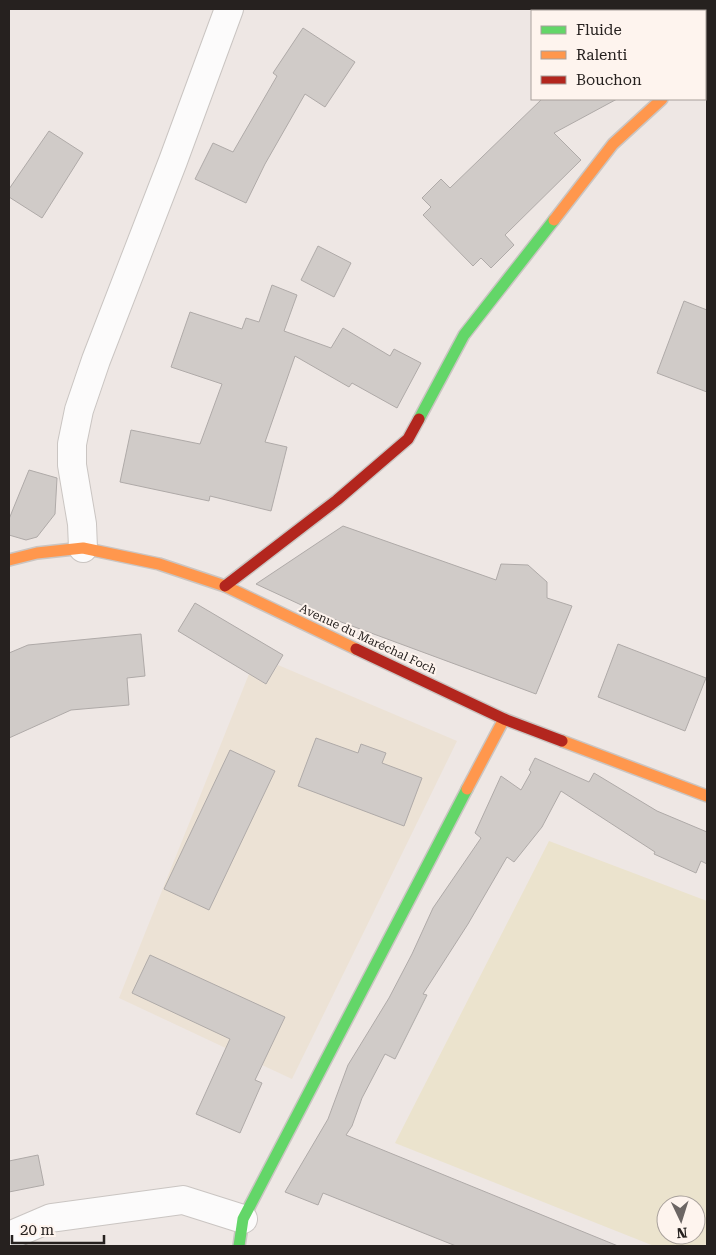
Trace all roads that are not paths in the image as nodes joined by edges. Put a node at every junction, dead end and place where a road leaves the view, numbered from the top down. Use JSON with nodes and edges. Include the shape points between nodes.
{"nodes":[{"id":1,"x":229,"y":9,"type":"edge"},
{"id":2,"x":661,"y":100,"type":"edge"},
{"id":3,"x":83,"y":548,"type":"junction"},
{"id":4,"x":9,"y":560,"type":"edge"},
{"id":5,"x":225,"y":586,"type":"junction"},
{"id":6,"x":504,"y":719,"type":"junction"},
{"id":7,"x":707,"y":796,"type":"edge"},
{"id":8,"x":243,"y":1219,"type":"junction"},
{"id":9,"x":9,"y":1236,"type":"edge"},
{"id":10,"x":239,"y":1246,"type":"edge"}],
"edges":[{"from":1,"to":3,"type":"street","via":[[79,410],[72,444],[72,465]]},
{"from":2,"to":5,"type":"street","via":[[613,144],[464,335],[408,439]]},
{"from":3,"to":4,"type":"street","name":"Avenue du Maréchal Foch","via":[[36,553]]},
{"from":3,"to":5,"type":"street","name":"Avenue du Maréchal Foch","via":[[159,564]]},
{"from":5,"to":6,"type":"street","name":"Avenue du Maréchal Foch"},
{"from":6,"to":7,"type":"street","name":"Avenue du Maréchal Foch"},
{"from":6,"to":8,"type":"street"},
{"from":8,"to":9,"type":"street","via":[[183,1200],[51,1218]]},
{"from":8,"to":10,"type":"street"}]}
